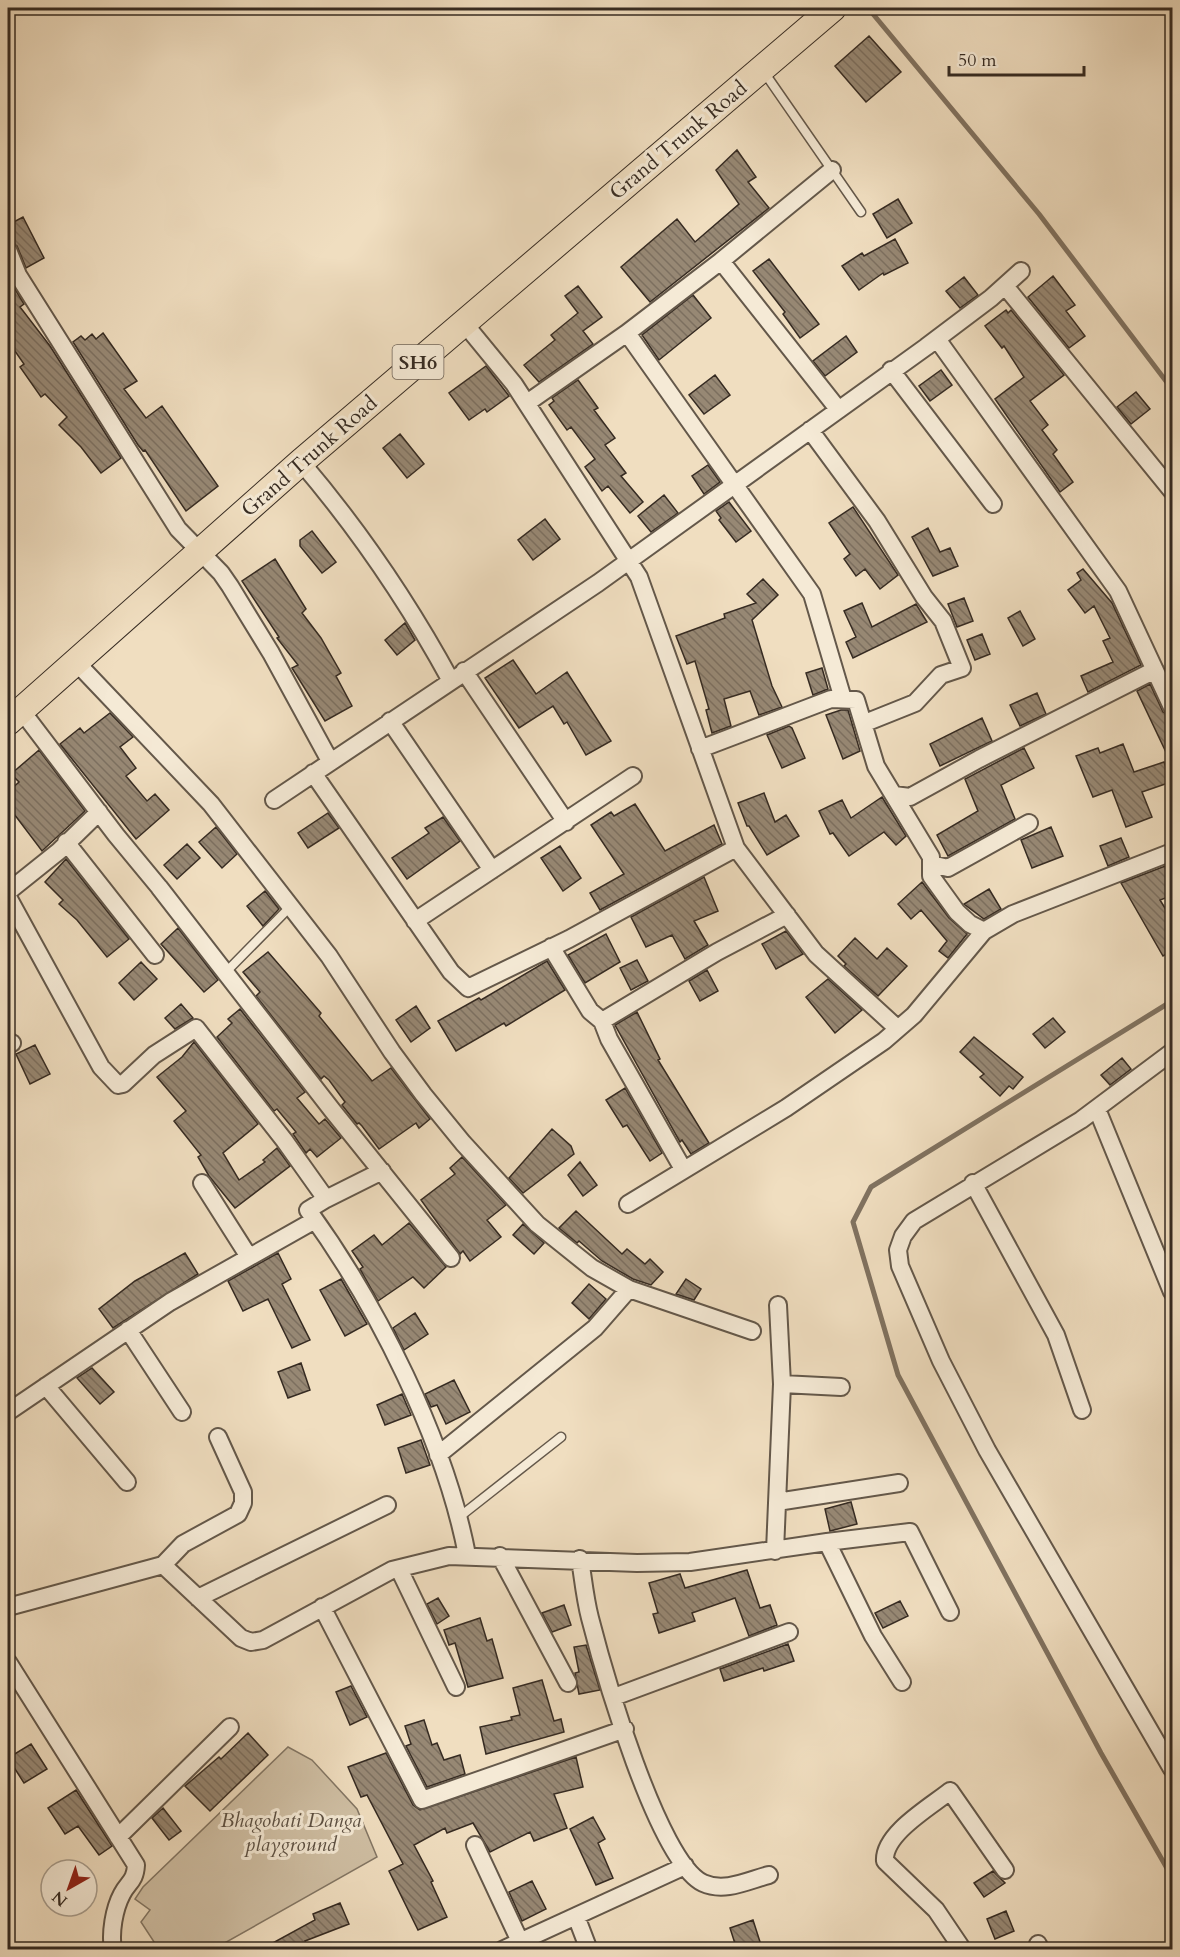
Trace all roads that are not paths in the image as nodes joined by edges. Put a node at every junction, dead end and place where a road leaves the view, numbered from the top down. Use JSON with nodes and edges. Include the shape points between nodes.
{"nodes":[{"id":1,"x":833,"y":8,"type":"edge"},
{"id":2,"x":762,"y":69,"type":"junction"},
{"id":3,"x":831,"y":170,"type":"junction"},
{"id":4,"x":861,"y":212,"type":"dead end"},
{"id":5,"x":8,"y":250,"type":"edge"},
{"id":6,"x":721,"y":261,"type":"junction"},
{"id":7,"x":1021,"y":272,"type":"dead end"},
{"id":8,"x":1005,"y":286,"type":"junction"},
{"id":9,"x":464,"y":323,"type":"junction"},
{"id":10,"x":627,"y":333,"type":"junction"},
{"id":11,"x":937,"y":339,"type":"junction"},
{"id":12,"x":891,"y":370,"type":"junction"},
{"id":13,"x":527,"y":404,"type":"junction"},
{"id":14,"x":838,"y":409,"type":"junction"},
{"id":15,"x":810,"y":430,"type":"junction"},
{"id":16,"x":301,"y":462,"type":"junction"},
{"id":17,"x":734,"y":484,"type":"junction"},
{"id":18,"x":1173,"y":491,"type":"edge"},
{"id":19,"x":993,"y":504,"type":"dead end"},
{"id":20,"x":200,"y":550,"type":"junction"},
{"id":21,"x":628,"y":561,"type":"junction"},
{"id":22,"x":75,"y":661,"type":"junction"},
{"id":23,"x":1155,"y":670,"type":"junction"},
{"id":24,"x":457,"y":676,"type":"junction"},
{"id":25,"x":843,"y":699,"type":"junction"},
{"id":26,"x":1173,"y":707,"type":"edge"},
{"id":27,"x":14,"y":716,"type":"edge"},
{"id":28,"x":390,"y":722,"type":"junction"},
{"id":29,"x":865,"y":723,"type":"junction"},
{"id":30,"x":700,"y":749,"type":"junction"},
{"id":31,"x":330,"y":761,"type":"junction"},
{"id":32,"x":313,"y":773,"type":"junction"},
{"id":33,"x":633,"y":776,"type":"dead end"},
{"id":34,"x":894,"y":795,"type":"junction"},
{"id":35,"x":274,"y":800,"type":"dead end"},
{"id":36,"x":99,"y":812,"type":"junction"},
{"id":37,"x":566,"y":822,"type":"junction"},
{"id":38,"x":1029,"y":823,"type":"dead end"},
{"id":39,"x":66,"y":842,"type":"junction"},
{"id":40,"x":736,"y":848,"type":"junction"},
{"id":41,"x":1173,"y":852,"type":"edge"},
{"id":42,"x":931,"y":864,"type":"junction"},
{"id":43,"x":492,"y":870,"type":"junction"},
{"id":44,"x":291,"y":906,"type":"junction"},
{"id":45,"x":787,"y":915,"type":"junction"},
{"id":46,"x":416,"y":921,"type":"junction"},
{"id":47,"x":984,"y":931,"type":"junction"},
{"id":48,"x":551,"y":947,"type":"junction"},
{"id":49,"x":155,"y":955,"type":"dead end"},
{"id":50,"x":225,"y":973,"type":"junction"},
{"id":51,"x":602,"y":1021,"type":"junction"},
{"id":52,"x":897,"y":1028,"type":"junction"},
{"id":53,"x":1173,"y":1052,"type":"edge"},
{"id":54,"x":1096,"y":1110,"type":"junction"},
{"id":55,"x":683,"y":1169,"type":"junction"},
{"id":56,"x":382,"y":1171,"type":"junction"},
{"id":57,"x":202,"y":1183,"type":"dead end"},
{"id":58,"x":973,"y":1183,"type":"junction"},
{"id":59,"x":326,"y":1199,"type":"junction"},
{"id":60,"x":628,"y":1204,"type":"dead end"},
{"id":61,"x":315,"y":1220,"type":"junction"},
{"id":62,"x":249,"y":1257,"type":"junction"},
{"id":63,"x":451,"y":1258,"type":"dead end"},
{"id":64,"x":629,"y":1288,"type":"junction"},
{"id":65,"x":1173,"y":1292,"type":"edge"},
{"id":66,"x":778,"y":1305,"type":"dead end"},
{"id":67,"x":128,"y":1330,"type":"junction"},
{"id":68,"x":752,"y":1331,"type":"dead end"},
{"id":69,"x":782,"y":1384,"type":"junction"},
{"id":70,"x":46,"y":1386,"type":"junction"},
{"id":71,"x":842,"y":1387,"type":"dead end"},
{"id":72,"x":9,"y":1409,"type":"edge"},
{"id":73,"x":1082,"y":1410,"type":"dead end"},
{"id":74,"x":182,"y":1412,"type":"dead end"},
{"id":75,"x":218,"y":1437,"type":"dead end"},
{"id":76,"x":561,"y":1437,"type":"dead end"},
{"id":77,"x":438,"y":1455,"type":"junction"},
{"id":78,"x":127,"y":1482,"type":"dead end"},
{"id":79,"x":899,"y":1483,"type":"dead end"},
{"id":80,"x":777,"y":1502,"type":"junction"},
{"id":81,"x":387,"y":1505,"type":"dead end"},
{"id":82,"x":458,"y":1519,"type":"junction"},
{"id":83,"x":827,"y":1542,"type":"junction"},
{"id":84,"x":775,"y":1551,"type":"junction"},
{"id":85,"x":467,"y":1555,"type":"junction"},
{"id":86,"x":500,"y":1556,"type":"junction"},
{"id":87,"x":580,"y":1559,"type":"junction"},
{"id":88,"x":163,"y":1565,"type":"junction"},
{"id":89,"x":399,"y":1569,"type":"junction"},
{"id":90,"x":198,"y":1598,"type":"junction"},
{"id":91,"x":8,"y":1607,"type":"edge"},
{"id":92,"x":322,"y":1607,"type":"junction"},
{"id":93,"x":950,"y":1612,"type":"dead end"},
{"id":94,"x":789,"y":1632,"type":"dead end"},
{"id":95,"x":8,"y":1662,"type":"edge"},
{"id":96,"x":902,"y":1682,"type":"dead end"},
{"id":97,"x":568,"y":1683,"type":"dead end"},
{"id":98,"x":456,"y":1687,"type":"dead end"},
{"id":99,"x":614,"y":1697,"type":"junction"},
{"id":100,"x":230,"y":1727,"type":"dead end"},
{"id":101,"x":625,"y":1729,"type":"junction"},
{"id":102,"x":1173,"y":1769,"type":"edge"},
{"id":103,"x":118,"y":1837,"type":"junction"},
{"id":104,"x":475,"y":1845,"type":"dead end"},
{"id":105,"x":685,"y":1866,"type":"junction"},
{"id":106,"x":1005,"y":1870,"type":"dead end"},
{"id":107,"x":769,"y":1875,"type":"dead end"},
{"id":108,"x":576,"y":1916,"type":"junction"},
{"id":109,"x":522,"y":1945,"type":"edge"},
{"id":110,"x":113,"y":1950,"type":"edge"},
{"id":111,"x":502,"y":1950,"type":"edge"},
{"id":112,"x":590,"y":1950,"type":"edge"},
{"id":113,"x":963,"y":1950,"type":"edge"}],
"edges":[{"from":1,"to":2,"type":"main road","name":"Grand Trunk Road","number":"SH6"},
{"from":2,"to":3,"type":"lane"},
{"from":2,"to":9,"type":"main road","name":"Grand Trunk Road","number":"SH6"},
{"from":3,"to":4,"type":"lane"},
{"from":3,"to":6,"type":"street"},
{"from":5,"to":20,"type":"street","via":[[18,275],[146,482],[178,529]]},
{"from":6,"to":10,"type":"street"},
{"from":6,"to":14,"type":"street"},
{"from":7,"to":8,"type":"street"},
{"from":8,"to":11,"type":"street"},
{"from":8,"to":18,"type":"street"},
{"from":9,"to":13,"type":"street"},
{"from":9,"to":16,"type":"main road","name":"Grand Trunk Road","number":"SH6"},
{"from":10,"to":13,"type":"street"},
{"from":10,"to":17,"type":"street"},
{"from":11,"to":12,"type":"street"},
{"from":11,"to":23,"type":"street","via":[[1118,591]]},
{"from":12,"to":14,"type":"street"},
{"from":12,"to":19,"type":"street"},
{"from":13,"to":21,"type":"street"},
{"from":14,"to":15,"type":"street"},
{"from":15,"to":17,"type":"street"},
{"from":15,"to":29,"type":"street","via":[[943,621],[962,668],[941,675],[915,702]]},
{"from":16,"to":20,"type":"main road","name":"Grand Trunk Road","number":"SH6"},
{"from":16,"to":24,"type":"street","via":[[351,521]]},
{"from":17,"to":21,"type":"street"},
{"from":17,"to":25,"type":"street","via":[[812,594]]},
{"from":20,"to":22,"type":"main road","name":"Grand Trunk Road","number":"SH6"},
{"from":20,"to":31,"type":"street","via":[[221,573],[251,619]]},
{"from":21,"to":24,"type":"street"},
{"from":21,"to":30,"type":"street","via":[[639,577]]},
{"from":22,"to":27,"type":"main road","name":"Grand Trunk Road","number":"SH6"},
{"from":22,"to":44,"type":"street","via":[[211,804]]},
{"from":23,"to":26,"type":"street"},
{"from":23,"to":34,"type":"street","via":[[910,797]]},
{"from":24,"to":28,"type":"street"},
{"from":24,"to":37,"type":"street"},
{"from":25,"to":29,"type":"street","via":[[856,700]]},
{"from":25,"to":30,"type":"street","via":[[831,699]]},
{"from":27,"to":36,"type":"street"},
{"from":28,"to":31,"type":"street"},
{"from":28,"to":43,"type":"street"},
{"from":29,"to":34,"type":"street","via":[[876,766]]},
{"from":30,"to":40,"type":"street"},
{"from":31,"to":32,"type":"street"},
{"from":32,"to":35,"type":"street"},
{"from":32,"to":46,"type":"street"},
{"from":33,"to":37,"type":"street"},
{"from":34,"to":42,"type":"street","via":[[931,857]]},
{"from":36,"to":39,"type":"street"},
{"from":36,"to":50,"type":"street"},
{"from":37,"to":43,"type":"street"},
{"from":38,"to":42,"type":"street","via":[[948,868]]},
{"from":39,"to":49,"type":"street"},
{"from":39,"to":59,"type":"street","via":[[9,891],[8,897],[101,1067],[118,1085],[123,1084],[154,1055],[196,1028]]},
{"from":40,"to":45,"type":"street"},
{"from":40,"to":48,"type":"street"},
{"from":41,"to":47,"type":"street","via":[[1013,914]]},
{"from":42,"to":47,"type":"street","via":[[931,876],[940,891],[969,924]]},
{"from":43,"to":46,"type":"street"},
{"from":44,"to":50,"type":"lane"},
{"from":44,"to":64,"type":"street","via":[[392,1052],[504,1191],[565,1249]]},
{"from":45,"to":51,"type":"street"},
{"from":45,"to":52,"type":"street","via":[[816,954]]},
{"from":46,"to":48,"type":"street","via":[[451,972],[468,988]]},
{"from":47,"to":52,"type":"street","via":[[914,1015]]},
{"from":48,"to":51,"type":"street","via":[[590,1011]]},
{"from":50,"to":56,"type":"street"},
{"from":51,"to":55,"type":"street"},
{"from":52,"to":55,"type":"street","via":[[786,1108]]},
{"from":53,"to":54,"type":"street"},
{"from":54,"to":58,"type":"street"},
{"from":54,"to":65,"type":"street"},
{"from":55,"to":60,"type":"street"},
{"from":56,"to":59,"type":"street"},
{"from":56,"to":63,"type":"street"},
{"from":57,"to":62,"type":"street"},
{"from":58,"to":73,"type":"street","via":[[1056,1335]]},
{"from":58,"to":102,"type":"street","via":[[914,1221],[898,1250],[900,1266],[941,1361],[987,1450]]},
{"from":59,"to":61,"type":"street","via":[[308,1210]]},
{"from":61,"to":62,"type":"street"},
{"from":61,"to":77,"type":"street","via":[[400,1367]]},
{"from":62,"to":67,"type":"street"},
{"from":64,"to":68,"type":"street"},
{"from":64,"to":77,"type":"street","via":[[595,1328]]},
{"from":66,"to":69,"type":"street"},
{"from":67,"to":70,"type":"street"},
{"from":67,"to":74,"type":"street"},
{"from":69,"to":71,"type":"street"},
{"from":69,"to":80,"type":"street"},
{"from":70,"to":72,"type":"street"},
{"from":70,"to":78,"type":"street"},
{"from":75,"to":88,"type":"street","via":[[243,1492],[243,1503],[238,1514],[183,1544]]},
{"from":76,"to":82,"type":"lane"},
{"from":77,"to":82,"type":"street"},
{"from":79,"to":80,"type":"street"},
{"from":80,"to":84,"type":"street"},
{"from":81,"to":90,"type":"street"},
{"from":82,"to":85,"type":"street"},
{"from":83,"to":84,"type":"street"},
{"from":83,"to":93,"type":"street","via":[[910,1532]]},
{"from":83,"to":96,"type":"street","via":[[873,1636]]},
{"from":84,"to":87,"type":"street","via":[[690,1562]]},
{"from":85,"to":86,"type":"street"},
{"from":85,"to":89,"type":"street"},
{"from":86,"to":87,"type":"street"},
{"from":86,"to":97,"type":"street"},
{"from":87,"to":99,"type":"street","via":[[589,1616]]},
{"from":88,"to":90,"type":"street"},
{"from":88,"to":91,"type":"street"},
{"from":89,"to":92,"type":"street"},
{"from":89,"to":98,"type":"street"},
{"from":90,"to":92,"type":"street","via":[[241,1638],[251,1642],[263,1640]]},
{"from":92,"to":101,"type":"street","via":[[422,1800]]},
{"from":94,"to":99,"type":"street"},
{"from":95,"to":103,"type":"street"},
{"from":99,"to":101,"type":"street"},
{"from":100,"to":103,"type":"street"},
{"from":101,"to":105,"type":"street","via":[[659,1824]]},
{"from":103,"to":110,"type":"street","via":[[136,1865],[130,1886],[122,1892],[110,1936]]},
{"from":104,"to":109,"type":"street"},
{"from":105,"to":107,"type":"street","via":[[703,1883],[717,1886],[741,1885]]},
{"from":105,"to":108,"type":"street"},
{"from":106,"to":113,"type":"street","via":[[950,1791],[889,1840],[885,1861],[936,1910]]},
{"from":108,"to":109,"type":"street"},
{"from":108,"to":112,"type":"street"},
{"from":109,"to":111,"type":"street"}]}
